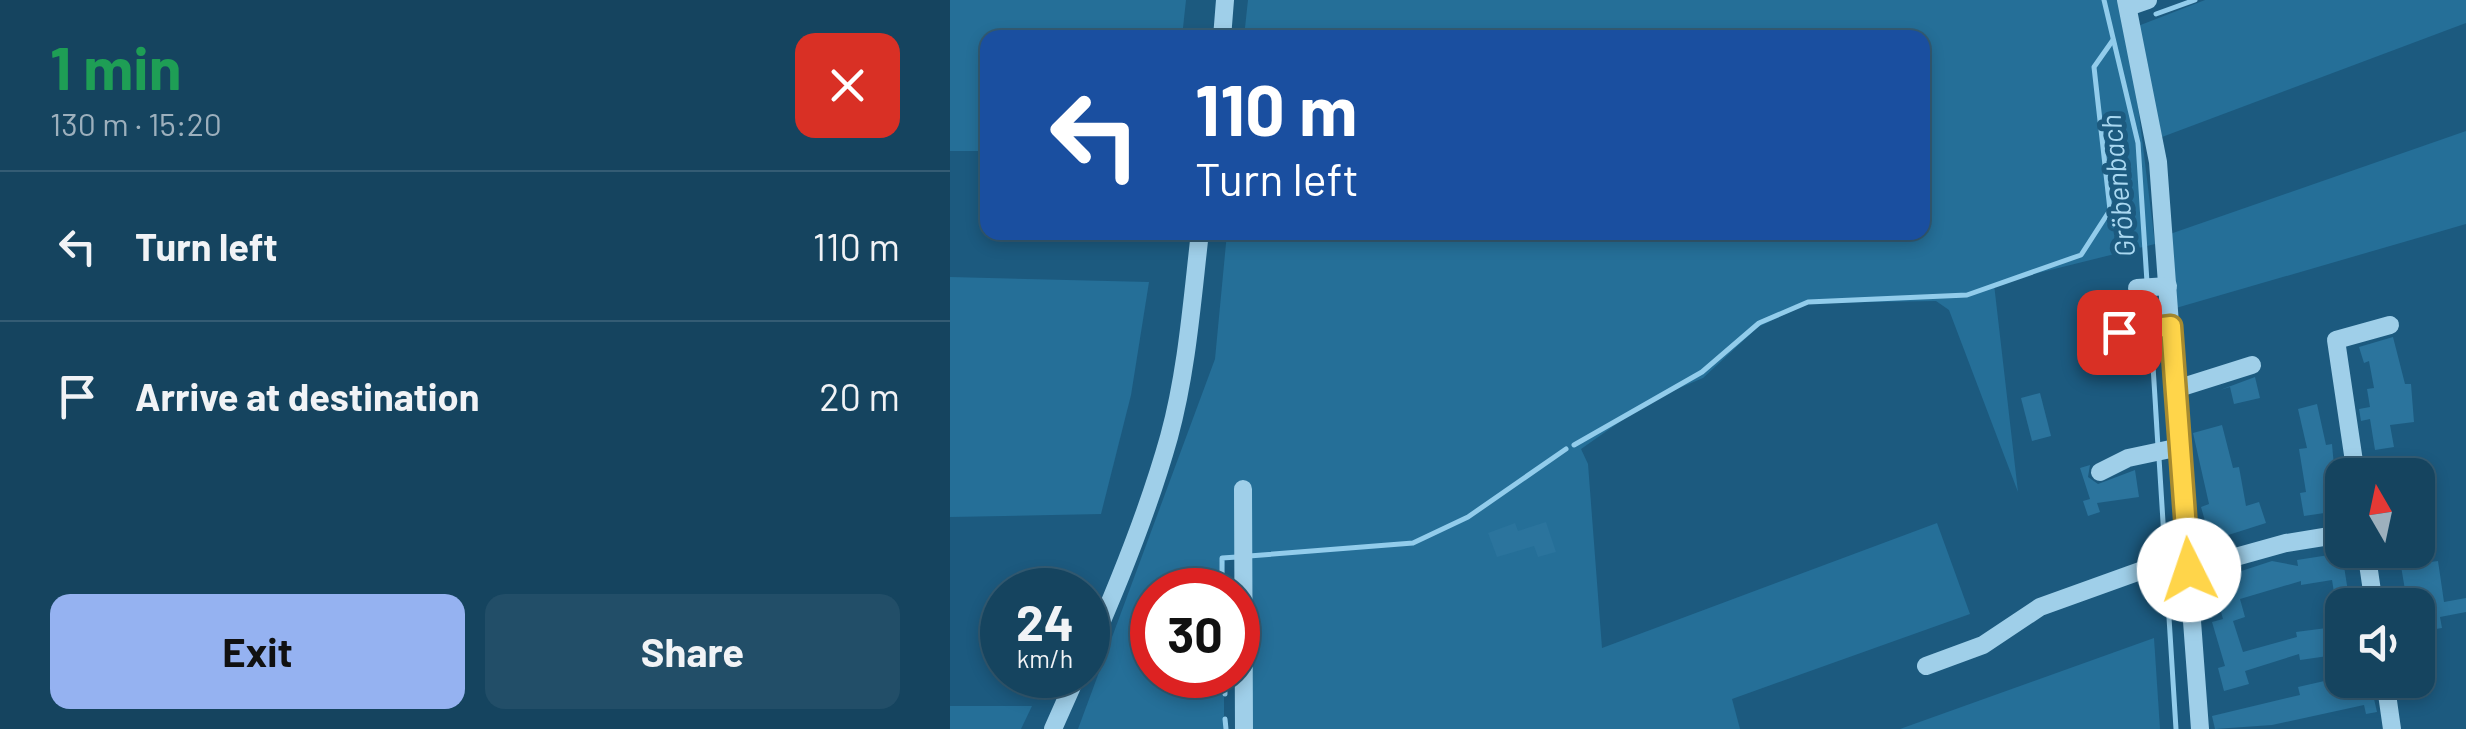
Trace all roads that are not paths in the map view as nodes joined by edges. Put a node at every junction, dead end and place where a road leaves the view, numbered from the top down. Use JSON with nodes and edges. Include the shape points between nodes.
{"nodes":[{"id":1,"x":1225,"y":0,"type":"edge"},
{"id":2,"x":2148,"y":0,"type":"edge"},
{"id":3,"x":2127,"y":4,"type":"edge"},
{"id":4,"x":1223,"y":30,"type":"edge"},
{"id":5,"x":1199,"y":240,"type":"edge"},
{"id":6,"x":2164,"y":286,"type":"junction"},
{"id":7,"x":2137,"y":288,"type":"dead end"},
{"id":8,"x":2390,"y":325,"type":"dead end"},
{"id":9,"x":2156,"y":327,"type":"junction"},
{"id":10,"x":2119,"y":332,"type":"dead end"},
{"id":11,"x":2252,"y":365,"type":"dead end"},
{"id":12,"x":2176,"y":389,"type":"junction"},
{"id":13,"x":2165,"y":450,"type":"junction"},
{"id":14,"x":2353,"y":458,"type":"edge"},
{"id":15,"x":2100,"y":472,"type":"dead end"},
{"id":16,"x":1243,"y":489,"type":"dead end"},
{"id":17,"x":2325,"y":537,"type":"edge"},
{"id":18,"x":2184,"y":564,"type":"junction"},
{"id":19,"x":1110,"y":604,"type":"edge"},
{"id":20,"x":1926,"y":666,"type":"dead end"},
{"id":21,"x":1067,"y":698,"type":"edge"},
{"id":22,"x":2388,"y":698,"type":"edge"},
{"id":23,"x":1053,"y":729,"type":"edge"},
{"id":24,"x":1244,"y":729,"type":"edge"},
{"id":25,"x":2200,"y":729,"type":"edge"},
{"id":26,"x":2392,"y":729,"type":"edge"}],
"edges":[{"from":1,"to":4,"type":"street"},
{"from":2,"to":3,"type":"street"},
{"from":3,"to":6,"type":"street","via":[[2158,162]]},
{"from":5,"to":19,"type":"street","via":[[1169,436]]},
{"from":6,"to":7,"type":"street"},
{"from":6,"to":9,"type":"street"},
{"from":8,"to":14,"type":"street","via":[[2336,340]]},
{"from":9,"to":10,"type":"street"},
{"from":9,"to":12,"type":"street"},
{"from":11,"to":12,"type":"street"},
{"from":12,"to":13,"type":"street"},
{"from":13,"to":15,"type":"street"},
{"from":13,"to":18,"type":"street"},
{"from":16,"to":24,"type":"street"},
{"from":17,"to":18,"type":"street"},
{"from":18,"to":20,"type":"street","via":[[2154,566],[2040,607],[1983,646]]},
{"from":18,"to":25,"type":"street"},
{"from":21,"to":23,"type":"street"},
{"from":22,"to":26,"type":"street"}]}
